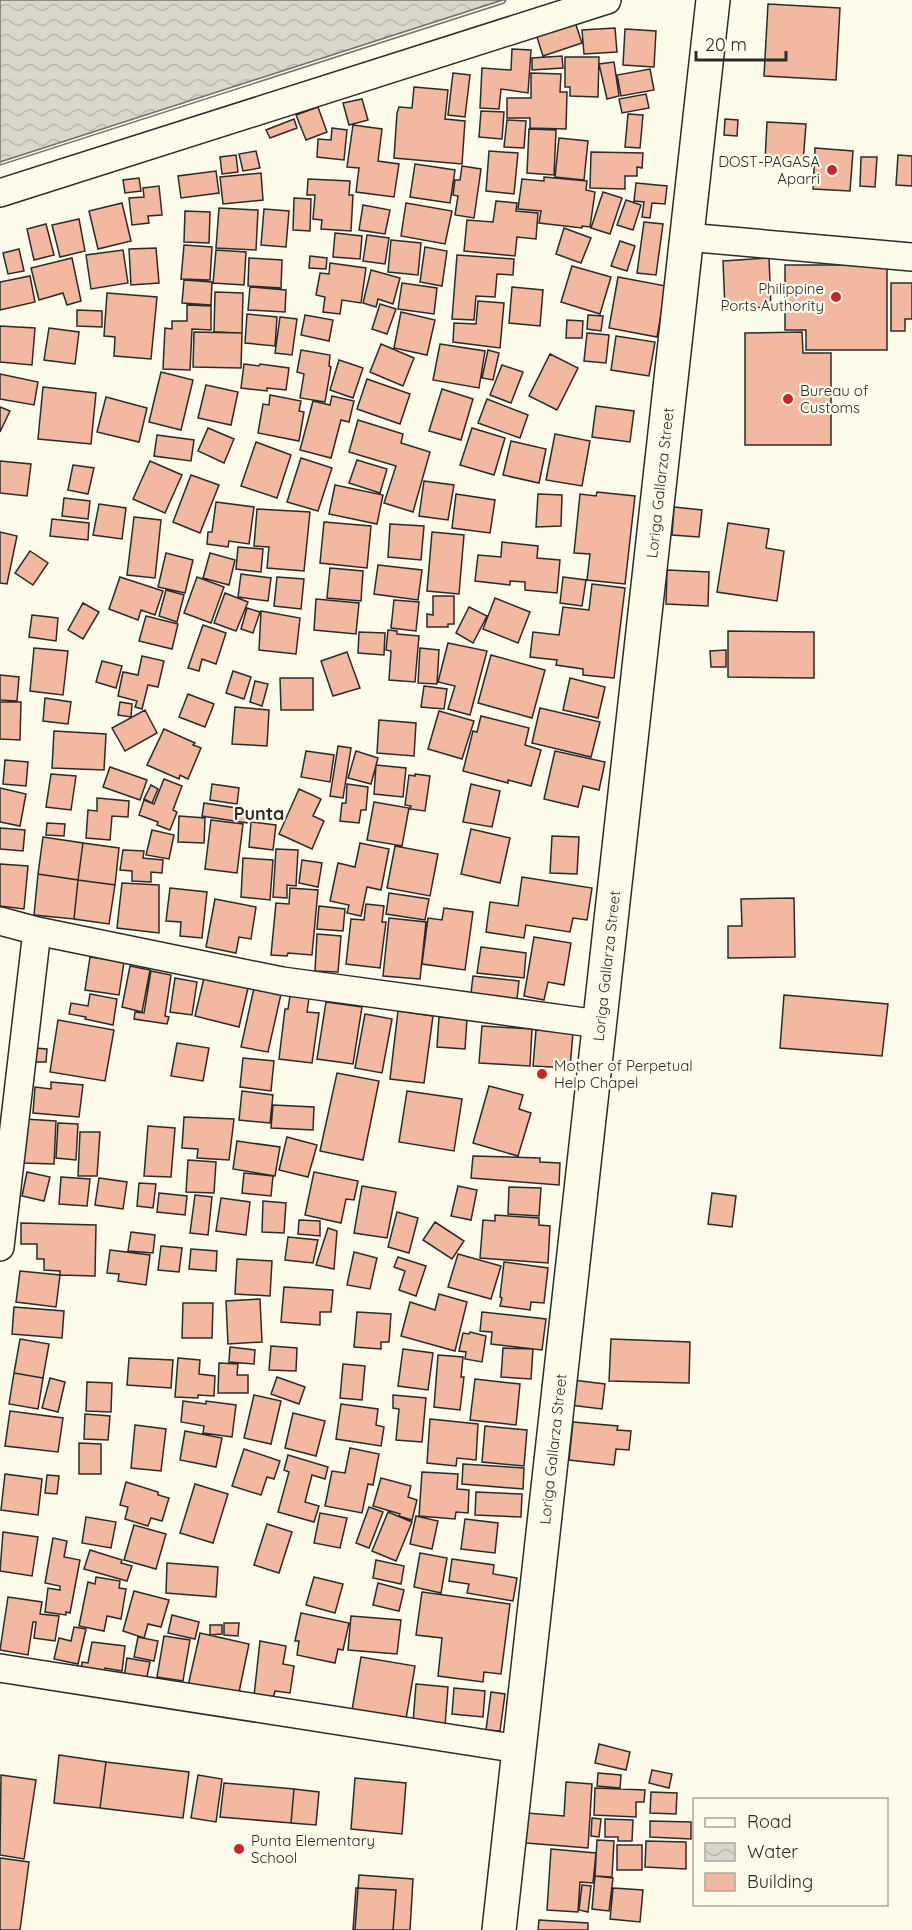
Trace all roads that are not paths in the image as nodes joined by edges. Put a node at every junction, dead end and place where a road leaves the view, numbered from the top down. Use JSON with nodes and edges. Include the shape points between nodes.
{"nodes":[{"id":1,"x":607,"y":0,"type":"edge"},
{"id":2,"x":713,"y":0,"type":"edge"},
{"id":3,"x":0,"y":193,"type":"edge"},
{"id":4,"x":686,"y":237,"type":"junction"},
{"id":5,"x":912,"y":257,"type":"edge"},
{"id":6,"x":0,"y":921,"type":"edge"},
{"id":7,"x":37,"y":931,"type":"junction"},
{"id":8,"x":599,"y":1024,"type":"junction"},
{"id":9,"x":0,"y":1247,"type":"edge"},
{"id":10,"x":0,"y":1668,"type":"edge"},
{"id":11,"x":519,"y":1749,"type":"junction"},
{"id":12,"x":499,"y":1930,"type":"edge"}],
"edges":[{"from":1,"to":3,"type":"street"},
{"from":2,"to":4,"type":"main road","name":"Loriga Gallarza Street"},
{"from":4,"to":5,"type":"street"},
{"from":4,"to":8,"type":"main road","name":"Loriga Gallarza Street"},
{"from":6,"to":7,"type":"street"},
{"from":7,"to":8,"type":"street","via":[[282,981]]},
{"from":7,"to":9,"type":"street"},
{"from":8,"to":11,"type":"main road","name":"Loriga Gallarza Street"},
{"from":10,"to":11,"type":"street"},
{"from":11,"to":12,"type":"main road","name":"Loriga Gallarza Street"}]}
